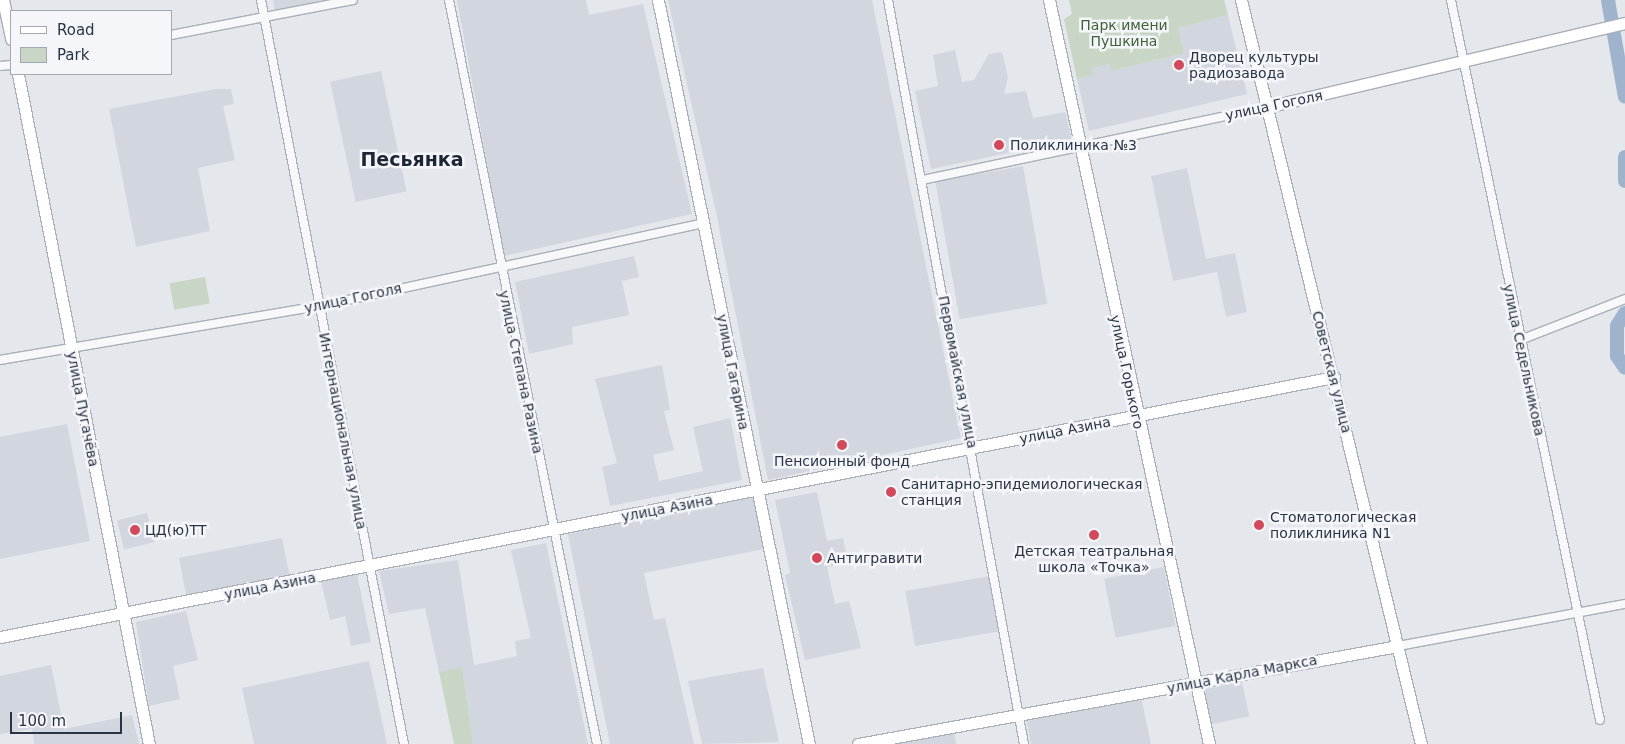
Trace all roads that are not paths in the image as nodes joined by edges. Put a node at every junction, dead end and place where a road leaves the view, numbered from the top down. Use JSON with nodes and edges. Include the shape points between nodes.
{"nodes":[{"id":1,"x":3,"y":0,"type":"edge"},
{"id":2,"x":261,"y":0,"type":"edge"},
{"id":3,"x":353,"y":0,"type":"edge"},
{"id":4,"x":448,"y":0,"type":"edge"},
{"id":5,"x":658,"y":0,"type":"edge"},
{"id":6,"x":888,"y":0,"type":"edge"},
{"id":7,"x":1049,"y":0,"type":"edge"},
{"id":8,"x":1241,"y":0,"type":"edge"},
{"id":9,"x":1451,"y":0,"type":"edge"},
{"id":10,"x":264,"y":19,"type":"junction"},
{"id":11,"x":1625,"y":23,"type":"edge"},
{"id":12,"x":10,"y":34,"type":"edge"},
{"id":13,"x":172,"y":35,"type":"edge"},
{"id":14,"x":1463,"y":60,"type":"junction"},
{"id":15,"x":18,"y":75,"type":"edge"},
{"id":16,"x":1267,"y":107,"type":"junction"},
{"id":17,"x":1080,"y":148,"type":"junction"},
{"id":18,"x":922,"y":180,"type":"junction"},
{"id":19,"x":703,"y":223,"type":"junction"},
{"id":20,"x":498,"y":267,"type":"junction"},
{"id":21,"x":1625,"y":299,"type":"edge"},
{"id":22,"x":320,"y":306,"type":"junction"},
{"id":23,"x":1520,"y":340,"type":"junction"},
{"id":24,"x":72,"y":349,"type":"junction"},
{"id":25,"x":0,"y":360,"type":"edge"},
{"id":26,"x":1334,"y":377,"type":"junction"},
{"id":27,"x":1136,"y":416,"type":"junction"},
{"id":28,"x":972,"y":449,"type":"junction"},
{"id":29,"x":757,"y":491,"type":"junction"},
{"id":30,"x":554,"y":530,"type":"junction"},
{"id":31,"x":369,"y":566,"type":"junction"},
{"id":32,"x":1625,"y":604,"type":"edge"},
{"id":33,"x":1576,"y":613,"type":"junction"},
{"id":34,"x":124,"y":614,"type":"junction"},
{"id":35,"x":0,"y":637,"type":"edge"},
{"id":36,"x":1398,"y":646,"type":"junction"},
{"id":37,"x":1195,"y":682,"type":"junction"},
{"id":38,"x":1019,"y":715,"type":"junction"},
{"id":39,"x":1600,"y":720,"type":"dead end"},
{"id":40,"x":149,"y":744,"type":"edge"},
{"id":41,"x":404,"y":744,"type":"edge"},
{"id":42,"x":597,"y":744,"type":"edge"},
{"id":43,"x":809,"y":744,"type":"edge"},
{"id":44,"x":858,"y":744,"type":"edge"},
{"id":45,"x":1024,"y":744,"type":"edge"},
{"id":46,"x":1208,"y":744,"type":"edge"},
{"id":47,"x":1421,"y":744,"type":"edge"}],
"edges":[{"from":1,"to":12,"type":"main road"},
{"from":2,"to":10,"type":"street","name":"Интернациональная улица"},
{"from":3,"to":10,"type":"street"},
{"from":4,"to":20,"type":"street","name":"улица Степана Разина"},
{"from":5,"to":19,"type":"main road","name":"улица Гагарина"},
{"from":6,"to":18,"type":"street","name":"Первомайская улица"},
{"from":7,"to":17,"type":"main road","name":"улица Горького"},
{"from":8,"to":16,"type":"main road","name":"Советская улица"},
{"from":9,"to":14,"type":"street","name":"улица Седельникова"},
{"from":10,"to":13,"type":"street"},
{"from":10,"to":22,"type":"street","name":"Интернациональная улица"},
{"from":11,"to":14,"type":"main road","name":"улица Гоголя"},
{"from":14,"to":16,"type":"main road","name":"улица Гоголя"},
{"from":14,"to":23,"type":"street","name":"улица Седельникова"},
{"from":15,"to":24,"type":"main road","name":"улица Пугачёва"},
{"from":16,"to":17,"type":"street","name":"улица Гоголя"},
{"from":16,"to":26,"type":"main road","name":"Советская улица"},
{"from":17,"to":18,"type":"street","name":"улица Гоголя"},
{"from":17,"to":27,"type":"main road","name":"улица Горького"},
{"from":18,"to":28,"type":"street","name":"Первомайская улица"},
{"from":19,"to":20,"type":"street","name":"улица Гоголя"},
{"from":19,"to":29,"type":"main road","name":"улица Гагарина"},
{"from":20,"to":22,"type":"street","name":"улица Гоголя"},
{"from":20,"to":30,"type":"street","name":"улица Степана Разина"},
{"from":21,"to":23,"type":"street"},
{"from":22,"to":24,"type":"street","name":"улица Гоголя"},
{"from":22,"to":31,"type":"street","name":"Интернациональная улица"},
{"from":23,"to":33,"type":"street","name":"улица Седельникова"},
{"from":24,"to":25,"type":"street","name":"улица Гоголя"},
{"from":24,"to":34,"type":"main road","name":"улица Пугачёва"},
{"from":26,"to":27,"type":"main road","name":"улица Азина"},
{"from":26,"to":36,"type":"main road","name":"Советская улица"},
{"from":27,"to":28,"type":"main road","name":"улица Азина"},
{"from":27,"to":37,"type":"main road","name":"улица Горького"},
{"from":28,"to":29,"type":"main road","name":"улица Азина"},
{"from":28,"to":38,"type":"street","name":"Первомайская улица"},
{"from":29,"to":30,"type":"main road","name":"улица Азина"},
{"from":29,"to":43,"type":"main road","name":"улица Гагарина"},
{"from":30,"to":31,"type":"main road","name":"улица Азина"},
{"from":30,"to":42,"type":"street","name":"улица Степана Разина"},
{"from":31,"to":34,"type":"main road","name":"улица Азина"},
{"from":31,"to":41,"type":"street","name":"Интернациональная улица"},
{"from":32,"to":33,"type":"street","name":"улица Карла Маркса"},
{"from":33,"to":36,"type":"street","name":"улица Карла Маркса"},
{"from":33,"to":39,"type":"street","name":"улица Седельникова"},
{"from":34,"to":35,"type":"main road","name":"улица Азина"},
{"from":34,"to":40,"type":"main road","name":"улица Пугачёва"},
{"from":36,"to":37,"type":"main road","name":"улица Карла Маркса"},
{"from":36,"to":47,"type":"main road","name":"Советская улица"},
{"from":37,"to":38,"type":"main road","name":"улица Карла Маркса"},
{"from":37,"to":46,"type":"main road","name":"улица Горького"},
{"from":38,"to":44,"type":"main road","name":"улица Карла Маркса"},
{"from":38,"to":45,"type":"street","name":"Первомайская улица"}]}
